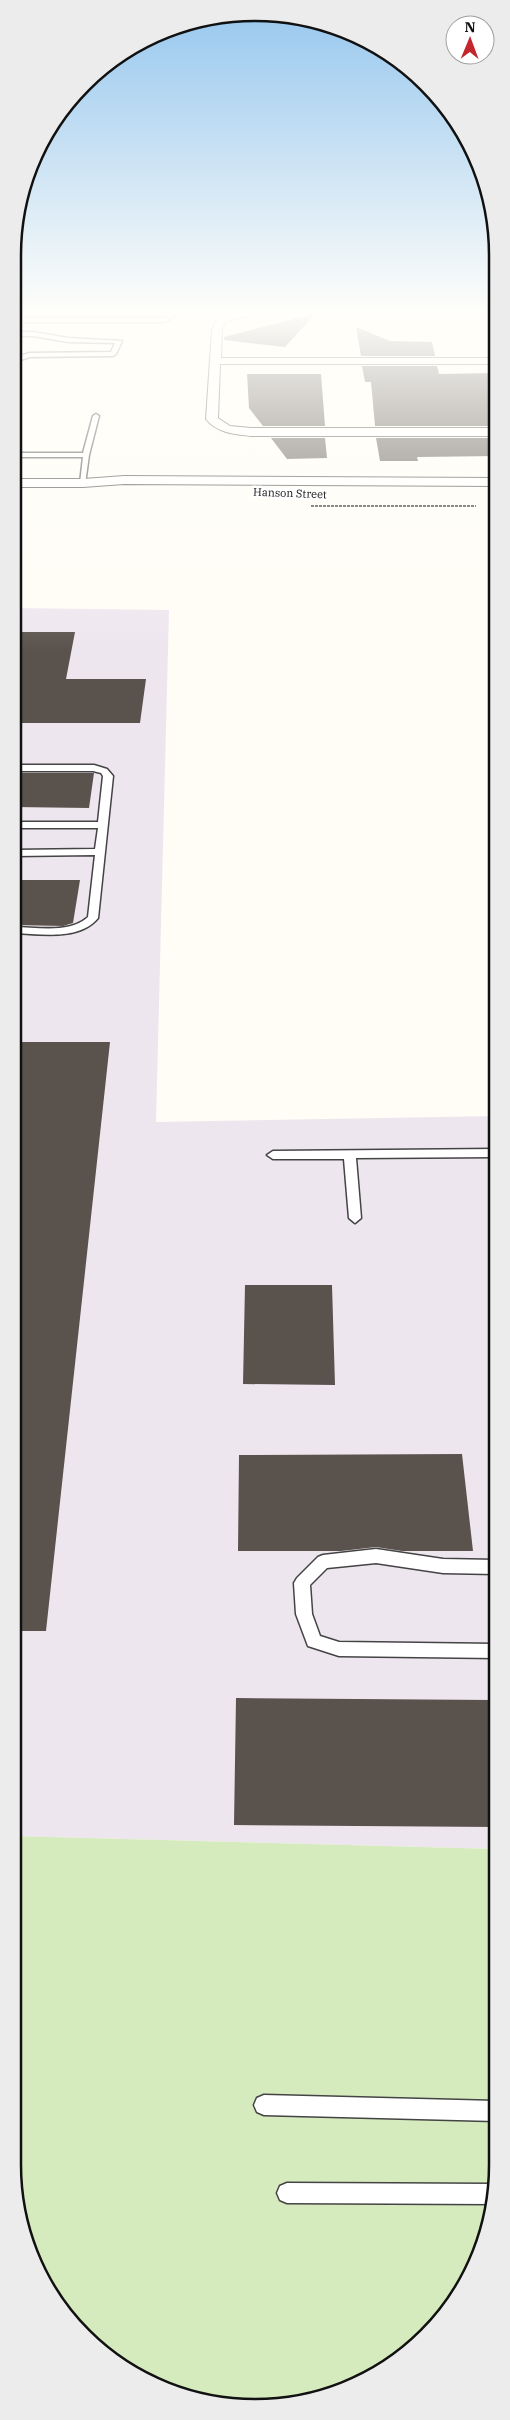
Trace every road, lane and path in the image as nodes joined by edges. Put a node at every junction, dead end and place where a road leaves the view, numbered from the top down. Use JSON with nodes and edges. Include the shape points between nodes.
{"nodes":[{"id":1,"x":94,"y":425,"type":"edge"},
{"id":2,"x":217,"y":425,"type":"edge"},
{"id":3,"x":489,"y":432,"type":"edge"},
{"id":4,"x":21,"y":455,"type":"edge"},
{"id":5,"x":86,"y":455,"type":"junction"},
{"id":6,"x":489,"y":482,"type":"edge"},
{"id":7,"x":21,"y":483,"type":"edge"},
{"id":8,"x":83,"y":483,"type":"junction"},
{"id":9,"x":398,"y":496,"type":"dead end"},
{"id":10,"x":489,"y":501,"type":"edge"},
{"id":11,"x":477,"y":502,"type":"joint"},
{"id":12,"x":311,"y":506,"type":"dead end"},
{"id":13,"x":21,"y":768,"type":"edge"},
{"id":14,"x":21,"y":826,"type":"edge"},
{"id":15,"x":103,"y":826,"type":"junction"},
{"id":16,"x":100,"y":852,"type":"junction"},
{"id":17,"x":21,"y":853,"type":"edge"},
{"id":18,"x":21,"y":930,"type":"edge"},
{"id":19,"x":489,"y":1153,"type":"edge"},
{"id":20,"x":350,"y":1154,"type":"junction"},
{"id":21,"x":273,"y":1155,"type":"dead end"},
{"id":22,"x":355,"y":1218,"type":"dead end"},
{"id":23,"x":489,"y":1567,"type":"edge"},
{"id":24,"x":489,"y":1651,"type":"edge"},
{"id":25,"x":264,"y":2105,"type":"dead end"},
{"id":26,"x":489,"y":2110,"type":"edge"},
{"id":27,"x":287,"y":2193,"type":"dead end"},
{"id":28,"x":487,"y":2194,"type":"edge"}],
"edges":[{"from":1,"to":5,"type":"lane"},
{"from":2,"to":3,"type":"street","via":[[231,430],[261,432]]},
{"from":4,"to":5,"type":"lane"},
{"from":5,"to":8,"type":"lane"},
{"from":6,"to":8,"type":"street","name":"Hanson Street","via":[[124,480]]},
{"from":7,"to":8,"type":"street","name":"Hanson Street"},
{"from":8,"to":9,"type":"street","name":"Hanson Street","via":[[128,488]]},
{"from":10,"to":11,"type":"street"},
{"from":11,"to":12,"type":"path"},
{"from":13,"to":15,"type":"lane","via":[[94,768],[104,771],[108,776]]},
{"from":14,"to":15,"type":"lane"},
{"from":15,"to":16,"type":"lane"},
{"from":16,"to":17,"type":"lane"},
{"from":16,"to":18,"type":"lane","via":[[93,918],[88,924],[75,929]]},
{"from":19,"to":20,"type":"lane"},
{"from":20,"to":21,"type":"lane"},
{"from":20,"to":22,"type":"lane"},
{"from":23,"to":24,"type":"lane","via":[[443,1566],[376,1556],[323,1562],[302,1583],[304,1614],[314,1641],[339,1649]]},
{"from":25,"to":26,"type":"lane"},
{"from":27,"to":28,"type":"lane"}]}
